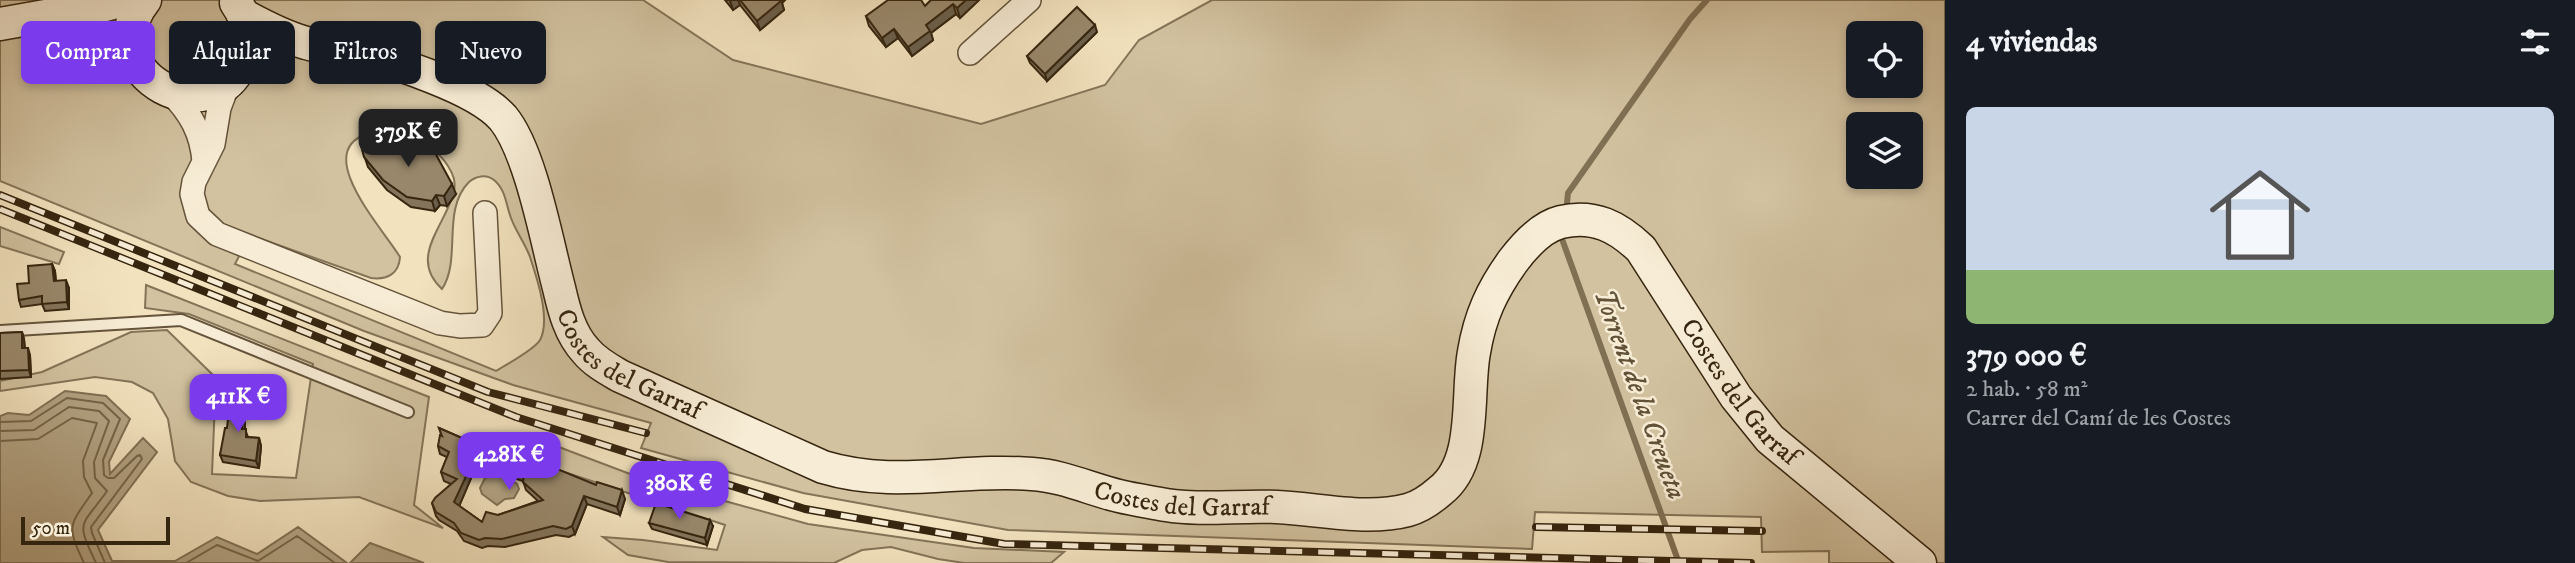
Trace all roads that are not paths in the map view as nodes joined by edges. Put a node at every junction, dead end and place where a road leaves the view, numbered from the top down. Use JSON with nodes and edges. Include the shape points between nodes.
{"nodes":[{"id":1,"x":124,"y":0,"type":"edge"},
{"id":2,"x":145,"y":0,"type":"edge"},
{"id":3,"x":1030,"y":0,"type":"edge"},
{"id":4,"x":238,"y":5,"type":"edge"},
{"id":5,"x":71,"y":14,"type":"junction"},
{"id":6,"x":91,"y":21,"type":"edge"},
{"id":7,"x":134,"y":21,"type":"edge"},
{"id":8,"x":0,"y":24,"type":"edge"},
{"id":9,"x":307,"y":44,"type":"junction"},
{"id":10,"x":295,"y":46,"type":"edge"},
{"id":11,"x":971,"y":54,"type":"dead end"},
{"id":12,"x":155,"y":83,"type":"edge"},
{"id":13,"x":223,"y":84,"type":"edge"},
{"id":14,"x":230,"y":84,"type":"edge"},
{"id":15,"x":170,"y":92,"type":"junction"},
{"id":16,"x":204,"y":162,"type":"junction"},
{"id":17,"x":485,"y":213,"type":"dead end"},
{"id":18,"x":0,"y":331,"type":"edge"},
{"id":19,"x":408,"y":412,"type":"dead end"},
{"id":20,"x":1920,"y":563,"type":"edge"}],
"edges":[{"from":1,"to":5,"type":"main road"},
{"from":2,"to":7,"type":"main road"},
{"from":3,"to":11,"type":"street"},
{"from":4,"to":9,"type":"main road","name":"Costes del Garraf","via":[[281,35]]},
{"from":5,"to":6,"type":"main road"},
{"from":5,"to":8,"type":"main road"},
{"from":9,"to":10,"type":"main road","name":"Costes del Garraf"},
{"from":9,"to":20,"type":"main road","name":"Costes del Garraf","via":[[353,52],[435,79],[474,96],[501,116],[527,166],[566,318],[585,351],[620,376],[823,467],[848,475],[896,479],[1040,475],[1170,506],[1277,507],[1359,514],[1410,509],[1448,484],[1464,456],[1473,353],[1493,289],[1538,234],[1553,224],[1577,218],[1604,222],[1642,249],[1736,397],[1770,439]]},
{"from":12,"to":15,"type":"main road"},
{"from":13,"to":15,"type":"main road","name":"Costes del Garraf","via":[[202,94]]},
{"from":14,"to":16,"type":"street"},
{"from":15,"to":16,"type":"street","via":[[194,120]]},
{"from":16,"to":17,"type":"street","via":[[194,182],[194,204],[198,216],[217,234],[440,323],[482,325],[490,313]]},
{"from":18,"to":19,"type":"lane","via":[[181,320]]}]}
